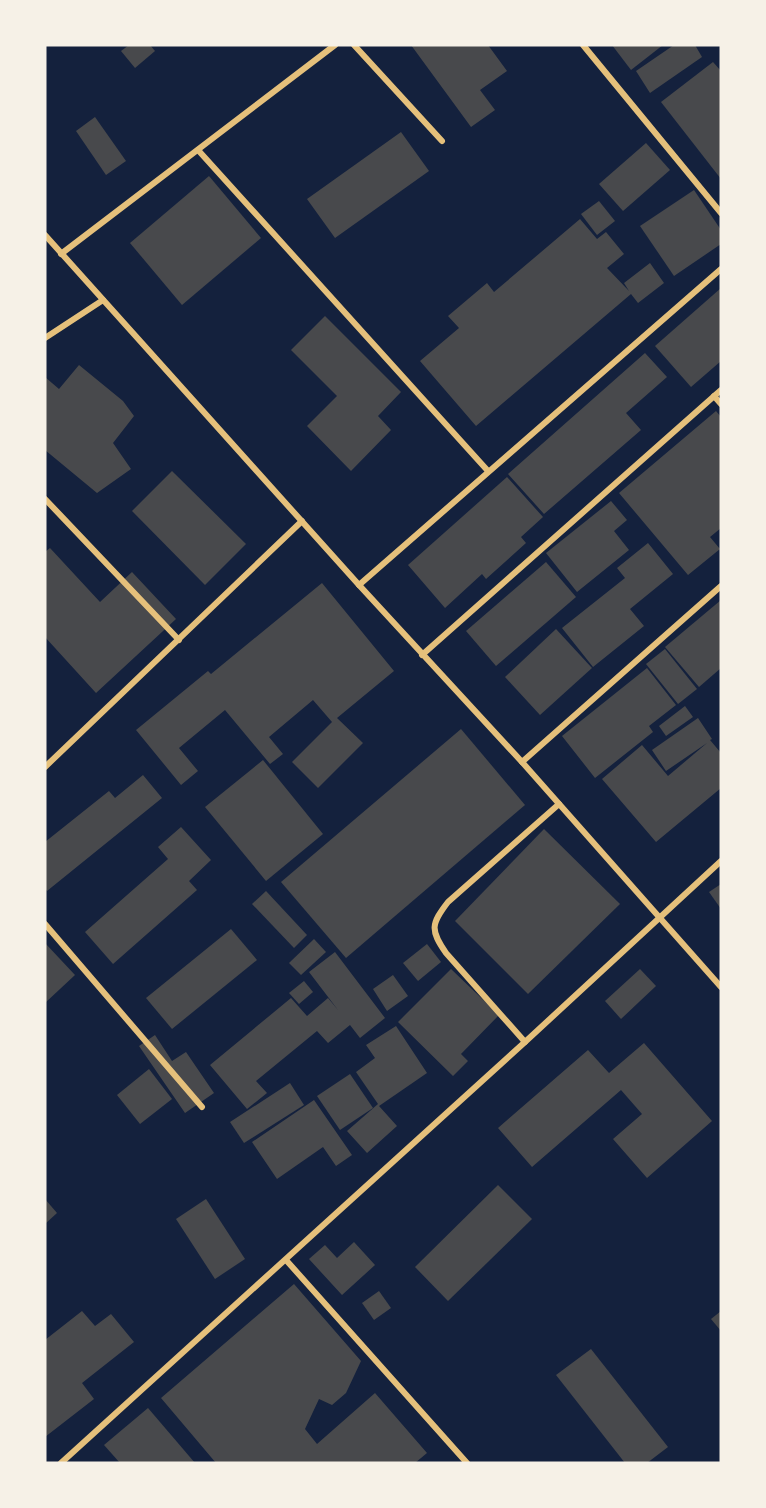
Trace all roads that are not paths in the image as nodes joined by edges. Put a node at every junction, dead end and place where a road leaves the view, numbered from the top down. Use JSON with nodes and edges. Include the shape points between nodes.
{"nodes":[{"id":1,"x":335,"y":45,"type":"edge"},
{"id":2,"x":354,"y":45,"type":"edge"},
{"id":3,"x":583,"y":45,"type":"edge"},
{"id":4,"x":442,"y":141,"type":"dead end"},
{"id":5,"x":198,"y":150,"type":"junction"},
{"id":6,"x":721,"y":213,"type":"edge"},
{"id":7,"x":45,"y":235,"type":"edge"},
{"id":8,"x":61,"y":254,"type":"junction"},
{"id":9,"x":721,"y":269,"type":"edge"},
{"id":10,"x":103,"y":300,"type":"junction"},
{"id":11,"x":45,"y":338,"type":"edge"},
{"id":12,"x":721,"y":390,"type":"edge"},
{"id":13,"x":714,"y":396,"type":"junction"},
{"id":14,"x":721,"y":404,"type":"edge"},
{"id":15,"x":488,"y":471,"type":"junction"},
{"id":16,"x":45,"y":499,"type":"edge"},
{"id":17,"x":302,"y":521,"type":"junction"},
{"id":18,"x":358,"y":585,"type":"junction"},
{"id":19,"x":721,"y":586,"type":"edge"},
{"id":20,"x":179,"y":640,"type":"junction"},
{"id":21,"x":422,"y":655,"type":"junction"},
{"id":22,"x":522,"y":762,"type":"junction"},
{"id":23,"x":45,"y":767,"type":"edge"},
{"id":24,"x":559,"y":804,"type":"junction"},
{"id":25,"x":721,"y":861,"type":"edge"},
{"id":26,"x":659,"y":917,"type":"junction"},
{"id":27,"x":45,"y":924,"type":"edge"},
{"id":28,"x":721,"y":987,"type":"edge"},
{"id":29,"x":525,"y":1042,"type":"junction"},
{"id":30,"x":202,"y":1107,"type":"dead end"},
{"id":31,"x":286,"y":1260,"type":"junction"},
{"id":32,"x":61,"y":1463,"type":"edge"},
{"id":33,"x":467,"y":1463,"type":"edge"}],
"edges":[{"from":1,"to":5,"type":"street"},
{"from":2,"to":4,"type":"street"},
{"from":3,"to":6,"type":"street"},
{"from":5,"to":8,"type":"street"},
{"from":5,"to":15,"type":"street"},
{"from":7,"to":8,"type":"street"},
{"from":8,"to":10,"type":"street"},
{"from":9,"to":15,"type":"street"},
{"from":10,"to":11,"type":"street"},
{"from":10,"to":17,"type":"street"},
{"from":12,"to":13,"type":"street"},
{"from":13,"to":14,"type":"street"},
{"from":13,"to":21,"type":"street"},
{"from":15,"to":18,"type":"street"},
{"from":16,"to":20,"type":"street"},
{"from":17,"to":18,"type":"street"},
{"from":17,"to":20,"type":"street"},
{"from":18,"to":21,"type":"street"},
{"from":19,"to":22,"type":"street"},
{"from":20,"to":23,"type":"street"},
{"from":21,"to":22,"type":"street"},
{"from":22,"to":24,"type":"street"},
{"from":24,"to":26,"type":"street"},
{"from":24,"to":29,"type":"street","via":[[447,902],[433,926],[446,952]]},
{"from":25,"to":26,"type":"street"},
{"from":26,"to":28,"type":"street"},
{"from":26,"to":29,"type":"street"},
{"from":27,"to":30,"type":"street"},
{"from":29,"to":31,"type":"street"},
{"from":31,"to":32,"type":"street"},
{"from":31,"to":33,"type":"street"}]}
